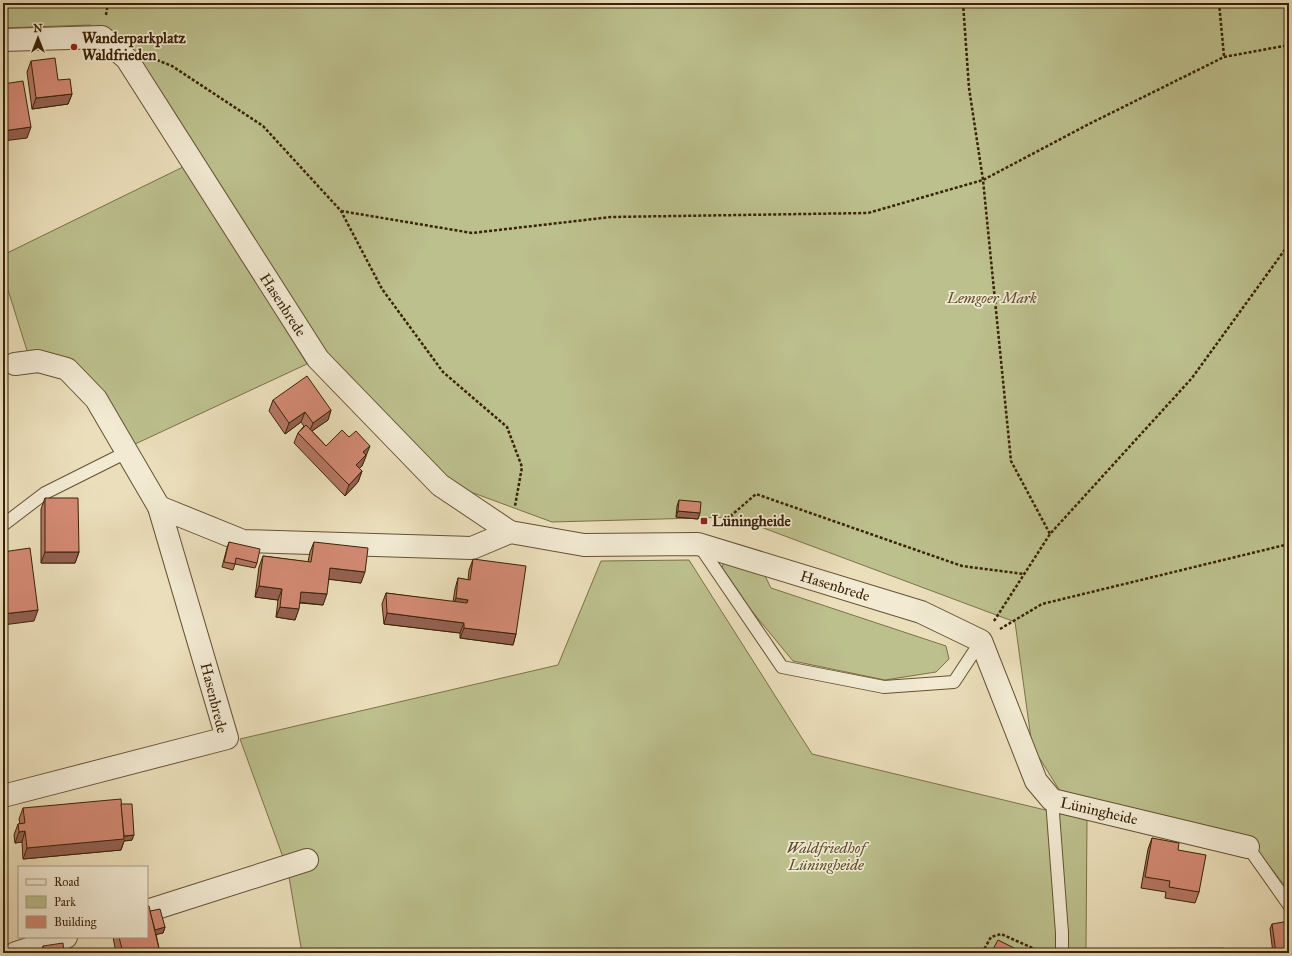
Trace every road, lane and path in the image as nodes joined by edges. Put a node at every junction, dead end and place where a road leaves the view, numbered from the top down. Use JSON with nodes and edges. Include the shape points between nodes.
{"nodes":[{"id":1,"x":963,"y":3,"type":"edge"},
{"id":2,"x":1219,"y":3,"type":"edge"},
{"id":3,"x":3,"y":40,"type":"edge"},
{"id":4,"x":1289,"y":45,"type":"edge"},
{"id":5,"x":1224,"y":56,"type":"junction"},
{"id":6,"x":151,"y":58,"type":"dead end"},
{"id":7,"x":983,"y":180,"type":"junction"},
{"id":8,"x":341,"y":211,"type":"junction"},
{"id":9,"x":1289,"y":244,"type":"edge"},
{"id":10,"x":9,"y":366,"type":"edge"},
{"id":11,"x":127,"y":452,"type":"junction"},
{"id":12,"x":159,"y":507,"type":"junction"},
{"id":13,"x":3,"y":525,"type":"edge"},
{"id":14,"x":510,"y":532,"type":"junction"},
{"id":15,"x":1050,"y":534,"type":"junction"},
{"id":16,"x":698,"y":544,"type":"junction"},
{"id":17,"x":1289,"y":544,"type":"edge"},
{"id":18,"x":1024,"y":574,"type":"junction"},
{"id":19,"x":981,"y":640,"type":"junction"},
{"id":20,"x":3,"y":796,"type":"edge"},
{"id":21,"x":1052,"y":800,"type":"junction"},
{"id":22,"x":1248,"y":847,"type":"joint"},
{"id":23,"x":307,"y":860,"type":"dead end"},
{"id":24,"x":1289,"y":905,"type":"edge"},
{"id":25,"x":148,"y":911,"type":"edge"},
{"id":26,"x":63,"y":938,"type":"edge"},
{"id":27,"x":16,"y":953,"type":"edge"},
{"id":28,"x":982,"y":953,"type":"edge"},
{"id":29,"x":1044,"y":953,"type":"edge"},
{"id":30,"x":1062,"y":953,"type":"edge"}],
"edges":[{"from":1,"to":7,"type":"path","via":[[969,88]]},
{"from":2,"to":5,"type":"path"},
{"from":3,"to":14,"type":"street","name":"Hasenbrede","via":[[102,37],[127,59],[318,359],[440,485]]},
{"from":4,"to":5,"type":"path"},
{"from":5,"to":7,"type":"path"},
{"from":6,"to":8,"type":"path","via":[[172,66],[263,126]]},
{"from":7,"to":8,"type":"path","via":[[868,213],[610,217],[472,233]]},
{"from":7,"to":15,"type":"path","via":[[1011,461]]},
{"from":8,"to":14,"type":"path","via":[[382,289],[443,372],[507,428],[522,467]]},
{"from":9,"to":15,"type":"path","via":[[1192,378]]},
{"from":10,"to":11,"type":"street","name":"Hasenbrede","via":[[38,361],[67,369],[96,398]]},
{"from":11,"to":12,"type":"street","name":"Hasenbrede"},
{"from":11,"to":13,"type":"lane","via":[[45,493]]},
{"from":12,"to":14,"type":"street","via":[[243,541],[472,548]]},
{"from":12,"to":20,"type":"street","name":"Hasenbrede","via":[[227,738]]},
{"from":14,"to":16,"type":"street","name":"Hasenbrede","via":[[584,545]]},
{"from":15,"to":18,"type":"path"},
{"from":16,"to":18,"type":"path","via":[[756,494],[962,566]]},
{"from":16,"to":19,"type":"street","name":"Hasenbrede","via":[[921,612]]},
{"from":16,"to":19,"type":"lane","via":[[782,667],[884,687],[954,682]]},
{"from":17,"to":19,"type":"path","via":[[1042,604]]},
{"from":18,"to":19,"type":"path"},
{"from":19,"to":21,"type":"street","via":[[1036,781]]},
{"from":21,"to":22,"type":"street","name":"Lüningheide"},
{"from":21,"to":30,"type":"lane","name":"Lüningheide"},
{"from":22,"to":24,"type":"lane"},
{"from":23,"to":25,"type":"street"},
{"from":26,"to":27,"type":"street"},
{"from":28,"to":29,"type":"path","via":[[991,937],[1001,934]]}]}
